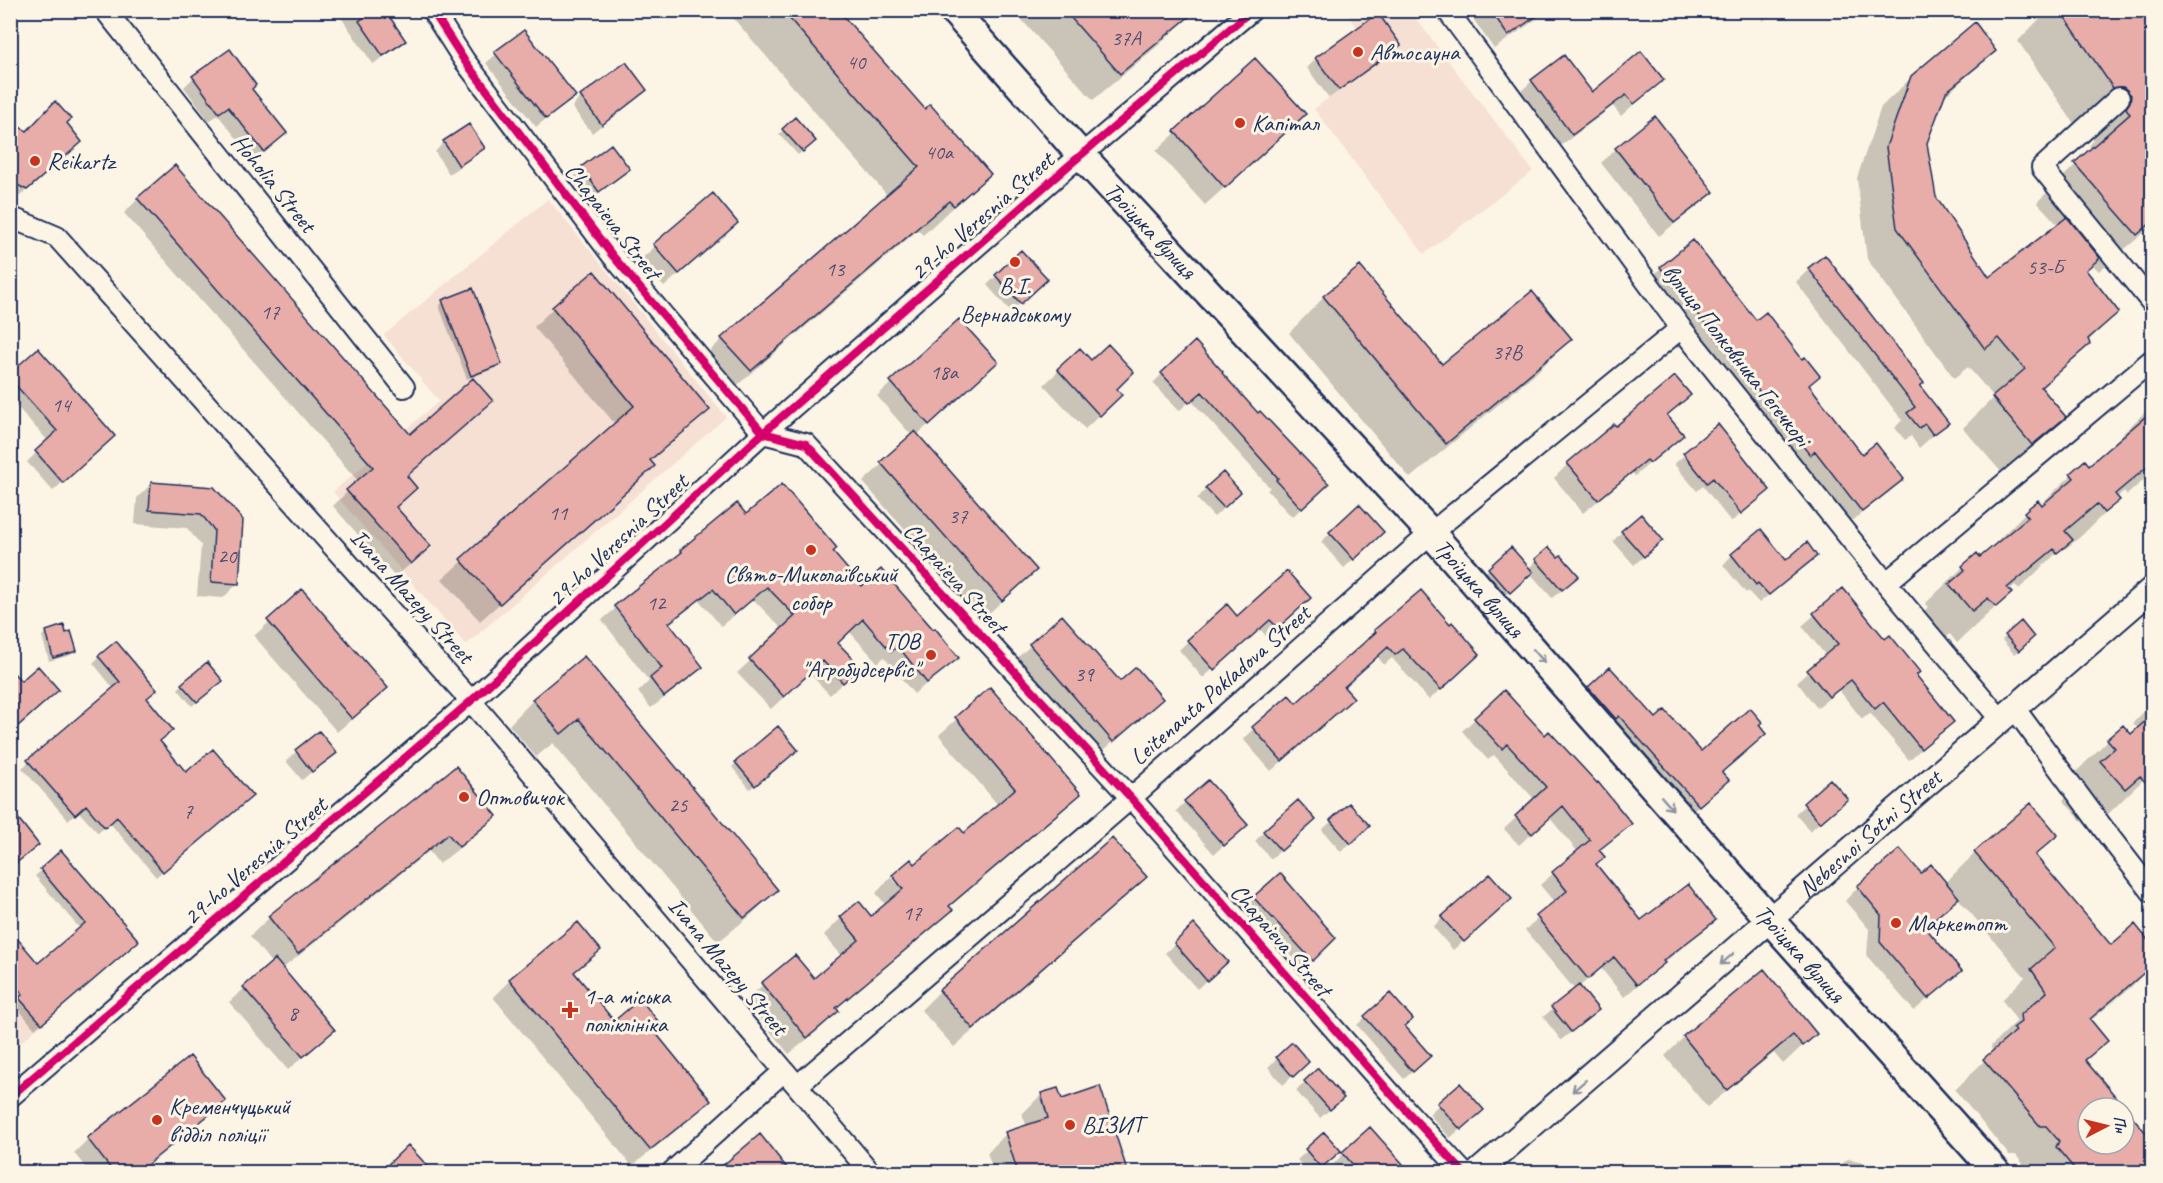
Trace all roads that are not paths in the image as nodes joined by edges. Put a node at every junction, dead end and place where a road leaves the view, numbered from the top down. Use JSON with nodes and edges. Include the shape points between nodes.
{"nodes":[{"id":1,"x":105,"y":10,"type":"edge"},
{"id":2,"x":432,"y":10,"type":"edge"},
{"id":3,"x":953,"y":10,"type":"edge"},
{"id":4,"x":1252,"y":10,"type":"edge"},
{"id":5,"x":1447,"y":10,"type":"edge"},
{"id":6,"x":2119,"y":98,"type":"dead end"},
{"id":7,"x":1082,"y":155,"type":"junction"},
{"id":8,"x":10,"y":217,"type":"edge"},
{"id":9,"x":2152,"y":303,"type":"edge"},
{"id":10,"x":1681,"y":328,"type":"junction"},
{"id":11,"x":2152,"y":360,"type":"edge"},
{"id":12,"x":404,"y":387,"type":"dead end"},
{"id":13,"x":763,"y":433,"type":"junction"},
{"id":14,"x":1431,"y":533,"type":"junction"},
{"id":15,"x":1886,"y":583,"type":"junction"},
{"id":16,"x":2152,"y":589,"type":"edge"},
{"id":17,"x":471,"y":701,"type":"junction"},
{"id":18,"x":2008,"y":715,"type":"junction"},
{"id":19,"x":1131,"y":798,"type":"junction"},
{"id":20,"x":2152,"y":892,"type":"edge"},
{"id":21,"x":1771,"y":921,"type":"junction"},
{"id":22,"x":791,"y":1079,"type":"junction"},
{"id":23,"x":10,"y":1097,"type":"edge"},
{"id":24,"x":672,"y":1173,"type":"edge"},
{"id":25,"x":870,"y":1173,"type":"edge"},
{"id":26,"x":1463,"y":1173,"type":"edge"},
{"id":27,"x":1478,"y":1173,"type":"edge"},
{"id":28,"x":1996,"y":1173,"type":"edge"}],
"edges":[{"from":1,"to":12,"type":"street","name":"Hoholia Street"},
{"from":2,"to":13,"type":"street","name":"Chapaieva Street","via":[[464,60],[612,255]]},
{"from":3,"to":7,"type":"main road","name":"Троїцька вулиця"},
{"from":4,"to":7,"type":"street","name":"29-ho Veresnia Street"},
{"from":5,"to":10,"type":"street","name":"вулиця Полковника Гегечкорі"},
{"from":6,"to":9,"type":"street","via":[[2042,168]]},
{"from":7,"to":13,"type":"street","name":"29-ho Veresnia Street"},
{"from":7,"to":14,"type":"main road","name":"Троїцька вулиця"},
{"from":8,"to":17,"type":"street","name":"Ivana Mazepy Street","via":[[57,237]]},
{"from":10,"to":14,"type":"street","name":"Leitenanta Pokladova Street"},
{"from":10,"to":15,"type":"street","name":"вулиця Полковника Гегечкорі"},
{"from":11,"to":15,"type":"street"},
{"from":13,"to":17,"type":"street","name":"29-ho Veresnia Street"},
{"from":13,"to":19,"type":"street","name":"Chapaieva Street","via":[[806,444]]},
{"from":14,"to":19,"type":"street","name":"Leitenanta Pokladova Street"},
{"from":14,"to":21,"type":"main road","name":"Троїцька вулиця","one_way":true},
{"from":15,"to":18,"type":"street","name":"вулиця Полковника Гегечкорі"},
{"from":16,"to":18,"type":"street","name":"Nebesnoi Sotni Street"},
{"from":17,"to":22,"type":"street","name":"Ivana Mazepy Street"},
{"from":17,"to":23,"type":"street","name":"29-ho Veresnia Street"},
{"from":18,"to":20,"type":"street","name":"вулиця Полковника Гегечкорі"},
{"from":18,"to":21,"type":"street","name":"Nebesnoi Sotni Street"},
{"from":19,"to":22,"type":"street","name":"Leitenanta Pokladova Street"},
{"from":19,"to":26,"type":"street","name":"Chapaieva Street"},
{"from":21,"to":27,"type":"street","name":"Nebesnoi Sotni Street","one_way":true},
{"from":21,"to":28,"type":"main road","name":"Троїцька вулиця"},
{"from":22,"to":24,"type":"street","name":"Leitenanta Pokladova Street"},
{"from":22,"to":25,"type":"street","name":"Ivana Mazepy Street"}]}
